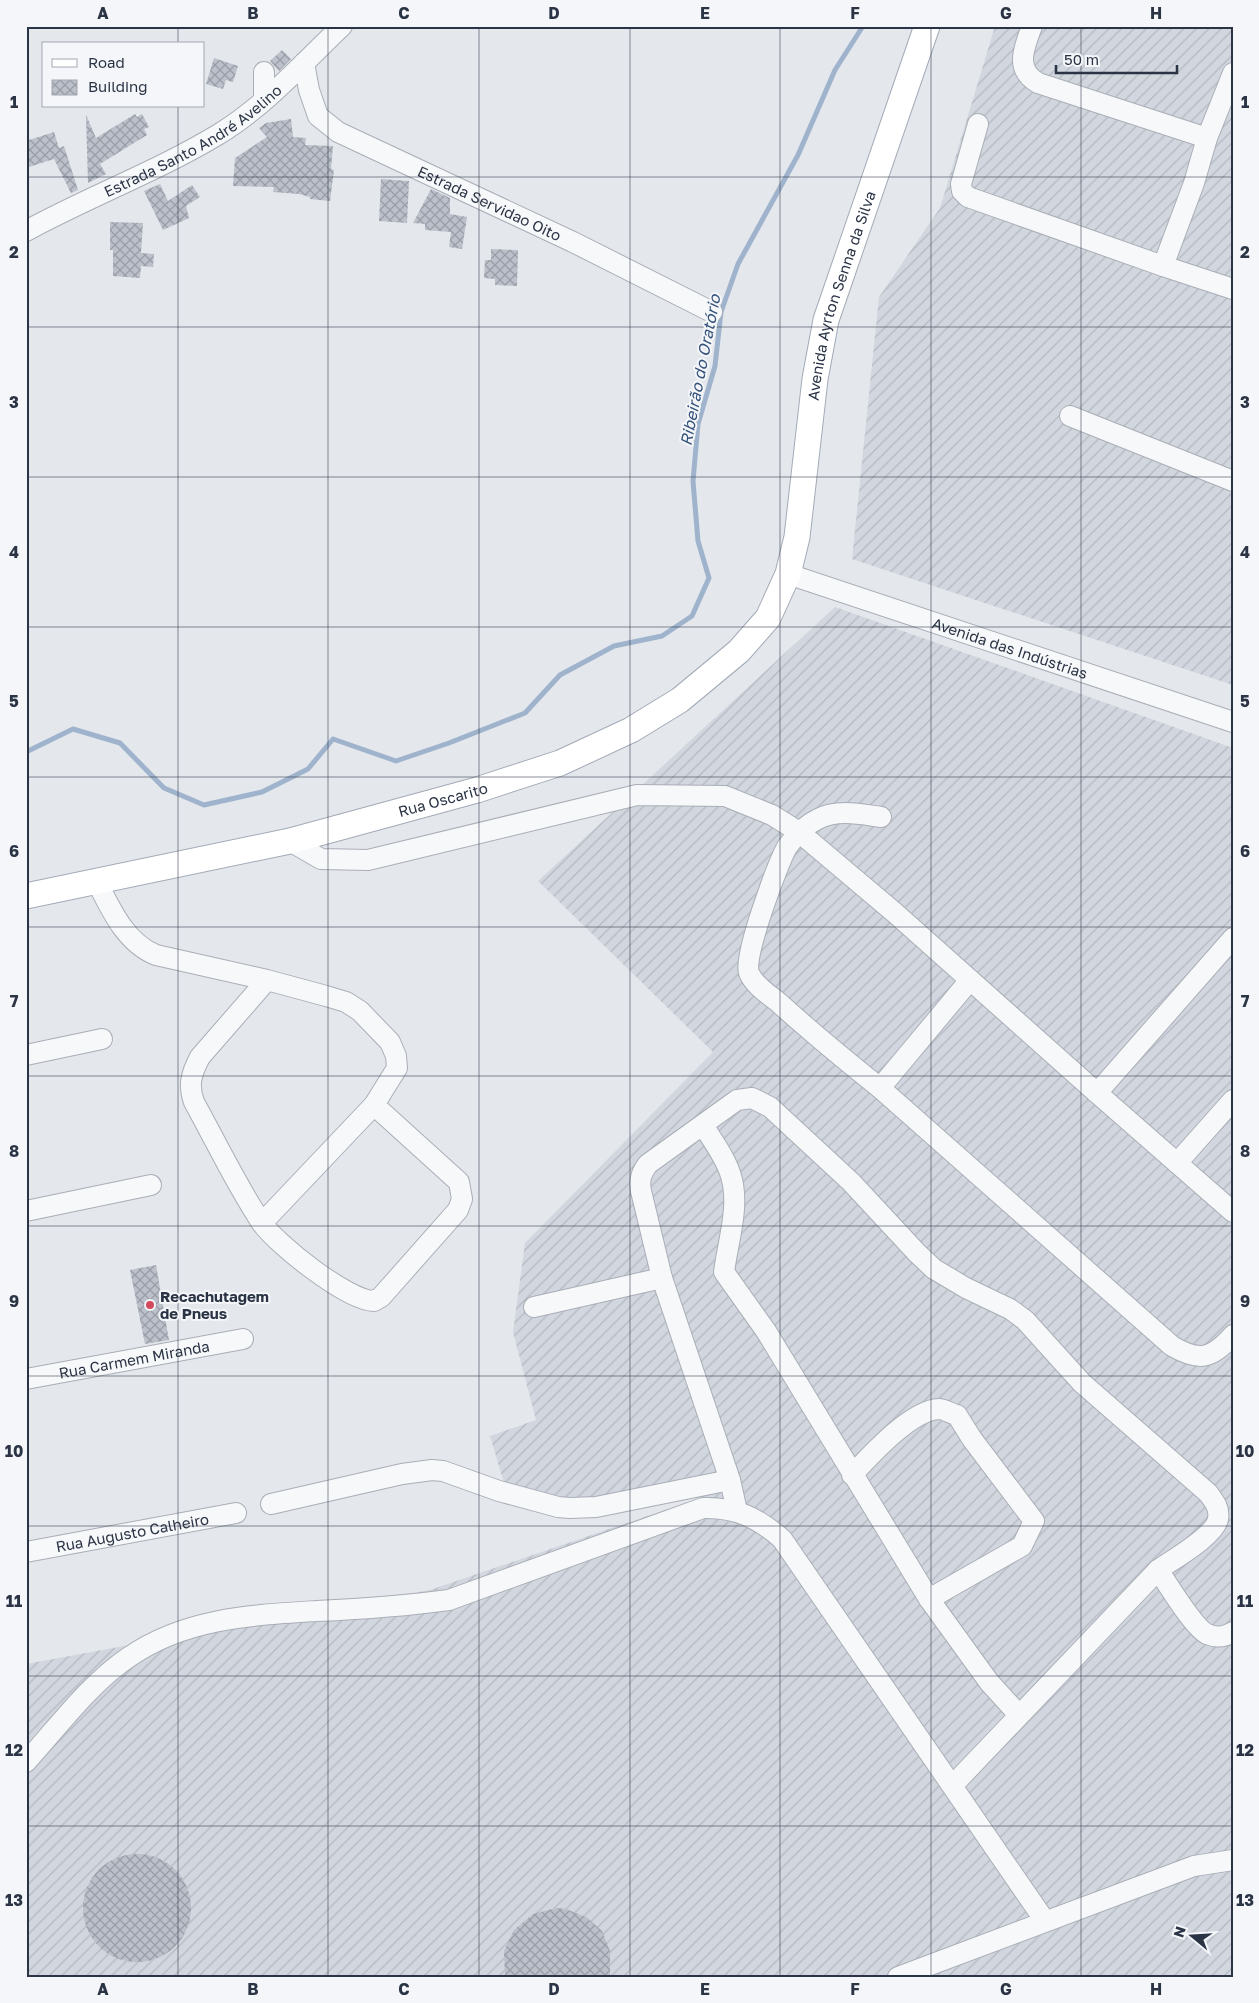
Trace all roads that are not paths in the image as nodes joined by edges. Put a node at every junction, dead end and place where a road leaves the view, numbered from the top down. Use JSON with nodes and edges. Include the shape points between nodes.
{"nodes":[{"id":1,"x":342,"y":26,"type":"edge"},
{"id":2,"x":927,"y":26,"type":"edge"},
{"id":3,"x":1032,"y":26,"type":"edge"},
{"id":4,"x":304,"y":63,"type":"junction"},
{"id":5,"x":264,"y":72,"type":"dead end"},
{"id":6,"x":1233,"y":73,"type":"edge"},
{"id":7,"x":264,"y":99,"type":"junction"},
{"id":8,"x":978,"y":124,"type":"dead end"},
{"id":9,"x":1207,"y":138,"type":"junction"},
{"id":10,"x":26,"y":231,"type":"edge"},
{"id":11,"x":1163,"y":266,"type":"junction"},
{"id":12,"x":1233,"y":289,"type":"edge"},
{"id":13,"x":712,"y":312,"type":"dead end"},
{"id":14,"x":1070,"y":416,"type":"dead end"},
{"id":15,"x":1233,"y":481,"type":"edge"},
{"id":16,"x":788,"y":574,"type":"junction"},
{"id":17,"x":1233,"y":722,"type":"edge"},
{"id":18,"x":881,"y":817,"type":"dead end"},
{"id":19,"x":799,"y":832,"type":"junction"},
{"id":20,"x":290,"y":841,"type":"junction"},
{"id":21,"x":97,"y":882,"type":"junction"},
{"id":22,"x":26,"y":896,"type":"edge"},
{"id":23,"x":1233,"y":938,"type":"edge"},
{"id":24,"x":267,"y":980,"type":"junction"},
{"id":25,"x":970,"y":980,"type":"junction"},
{"id":26,"x":102,"y":1039,"type":"dead end"},
{"id":27,"x":26,"y":1055,"type":"edge"},
{"id":28,"x":880,"y":1088,"type":"junction"},
{"id":29,"x":1097,"y":1093,"type":"junction"},
{"id":30,"x":1233,"y":1100,"type":"edge"},
{"id":31,"x":374,"y":1105,"type":"junction"},
{"id":32,"x":703,"y":1125,"type":"junction"},
{"id":33,"x":1177,"y":1163,"type":"junction"},
{"id":34,"x":151,"y":1185,"type":"dead end"},
{"id":35,"x":26,"y":1211,"type":"edge"},
{"id":36,"x":1233,"y":1212,"type":"edge"},
{"id":37,"x":262,"y":1223,"type":"junction"},
{"id":38,"x":662,"y":1278,"type":"junction"},
{"id":39,"x":534,"y":1307,"type":"dead end"},
{"id":40,"x":1233,"y":1335,"type":"edge"},
{"id":41,"x":242,"y":1339,"type":"dead end"},
{"id":42,"x":26,"y":1379,"type":"edge"},
{"id":43,"x":852,"y":1475,"type":"junction"},
{"id":44,"x":730,"y":1480,"type":"junction"},
{"id":45,"x":271,"y":1504,"type":"dead end"},
{"id":46,"x":737,"y":1511,"type":"junction"},
{"id":47,"x":236,"y":1513,"type":"dead end"},
{"id":48,"x":26,"y":1552,"type":"edge"},
{"id":49,"x":1158,"y":1570,"type":"junction"},
{"id":50,"x":929,"y":1599,"type":"junction"},
{"id":51,"x":1233,"y":1632,"type":"edge"},
{"id":52,"x":1019,"y":1715,"type":"junction"},
{"id":53,"x":26,"y":1762,"type":"edge"},
{"id":54,"x":953,"y":1784,"type":"junction"},
{"id":55,"x":1233,"y":1860,"type":"edge"},
{"id":56,"x":1045,"y":1921,"type":"junction"},
{"id":57,"x":898,"y":1977,"type":"edge"}],
"edges":[{"from":1,"to":4,"type":"street","name":"Estrada Santo André Avelino"},
{"from":2,"to":16,"type":"main road","name":"Avenida Ayrton Senna da Silva","via":[[826,320],[815,379],[797,536]]},
{"from":3,"to":9,"type":"street","via":[[1022,62],[1030,79]]},
{"from":4,"to":7,"type":"street","name":"Estrada Santo André Avelino"},
{"from":4,"to":13,"type":"street","name":"Estrada Servidao Oito","via":[[318,116],[338,132],[573,242]]},
{"from":5,"to":7,"type":"street"},
{"from":6,"to":9,"type":"street"},
{"from":7,"to":10,"type":"street","name":"Estrada Santo André Avelino","via":[[213,137]]},
{"from":8,"to":11,"type":"street","via":[[961,184],[968,198]]},
{"from":9,"to":11,"type":"street"},
{"from":11,"to":12,"type":"street"},
{"from":14,"to":15,"type":"street"},
{"from":16,"to":17,"type":"street","name":"Avenida das Indústrias"},
{"from":16,"to":20,"type":"main road","name":"Rua Oscarito","via":[[768,618],[739,651],[680,700],[632,730],[560,763],[486,787]]},
{"from":18,"to":19,"type":"street","via":[[831,814]]},
{"from":19,"to":20,"type":"street","via":[[772,815],[724,796],[637,796],[368,860],[321,859]]},
{"from":19,"to":25,"type":"street"},
{"from":19,"to":28,"type":"street","via":[[782,856],[752,942],[748,972],[804,1026]]},
{"from":20,"to":21,"type":"main road","name":"Rua Oscarito"},
{"from":21,"to":22,"type":"main road","name":"Rua Oscarito"},
{"from":21,"to":24,"type":"street","via":[[113,912],[134,942],[144,950]]},
{"from":23,"to":29,"type":"street"},
{"from":24,"to":31,"type":"street","via":[[346,1002],[360,1011],[390,1042],[397,1068]]},
{"from":24,"to":37,"type":"street","via":[[200,1057],[192,1072],[189,1088]]},
{"from":25,"to":28,"type":"street"},
{"from":25,"to":29,"type":"street"},
{"from":26,"to":27,"type":"street"},
{"from":28,"to":40,"type":"street","via":[[1172,1346],[1187,1354],[1203,1357]]},
{"from":29,"to":33,"type":"street"},
{"from":30,"to":33,"type":"street"},
{"from":31,"to":37,"type":"street"},
{"from":31,"to":37,"type":"street","via":[[459,1182],[462,1190],[458,1210],[381,1297],[366,1301],[354,1297],[327,1280]]},
{"from":32,"to":38,"type":"street","via":[[648,1164],[640,1176]]},
{"from":32,"to":43,"type":"street","via":[[731,1175],[735,1208],[724,1272],[766,1330]]},
{"from":32,"to":49,"type":"street","via":[[742,1098],[752,1098],[770,1107],[851,1182],[934,1268],[1025,1320],[1082,1383],[1208,1493],[1218,1512],[1215,1525]]},
{"from":33,"to":36,"type":"street"},
{"from":34,"to":35,"type":"street"},
{"from":38,"to":39,"type":"street"},
{"from":38,"to":44,"type":"street"},
{"from":41,"to":42,"type":"street","name":"Rua Carmem Miranda"},
{"from":43,"to":50,"type":"street"},
{"from":43,"to":50,"type":"street","via":[[890,1435],[924,1414],[939,1409],[957,1415],[972,1440],[1034,1521],[1022,1546]]},
{"from":44,"to":45,"type":"street","via":[[596,1507],[570,1508],[432,1470]]},
{"from":44,"to":46,"type":"street"},
{"from":46,"to":53,"type":"street","via":[[703,1508],[449,1600],[408,1606],[247,1616],[192,1627],[158,1640],[100,1680]]},
{"from":46,"to":54,"type":"street","via":[[759,1521],[782,1539]]},
{"from":47,"to":48,"type":"street","name":"Rua Augusto Calheiro"},
{"from":49,"to":51,"type":"street","via":[[1200,1629],[1216,1637]]},
{"from":49,"to":52,"type":"street"},
{"from":50,"to":52,"type":"street","via":[[989,1682]]},
{"from":52,"to":54,"type":"street"},
{"from":54,"to":56,"type":"street"},
{"from":55,"to":56,"type":"street","via":[[1194,1866]]},
{"from":56,"to":57,"type":"street"}]}
